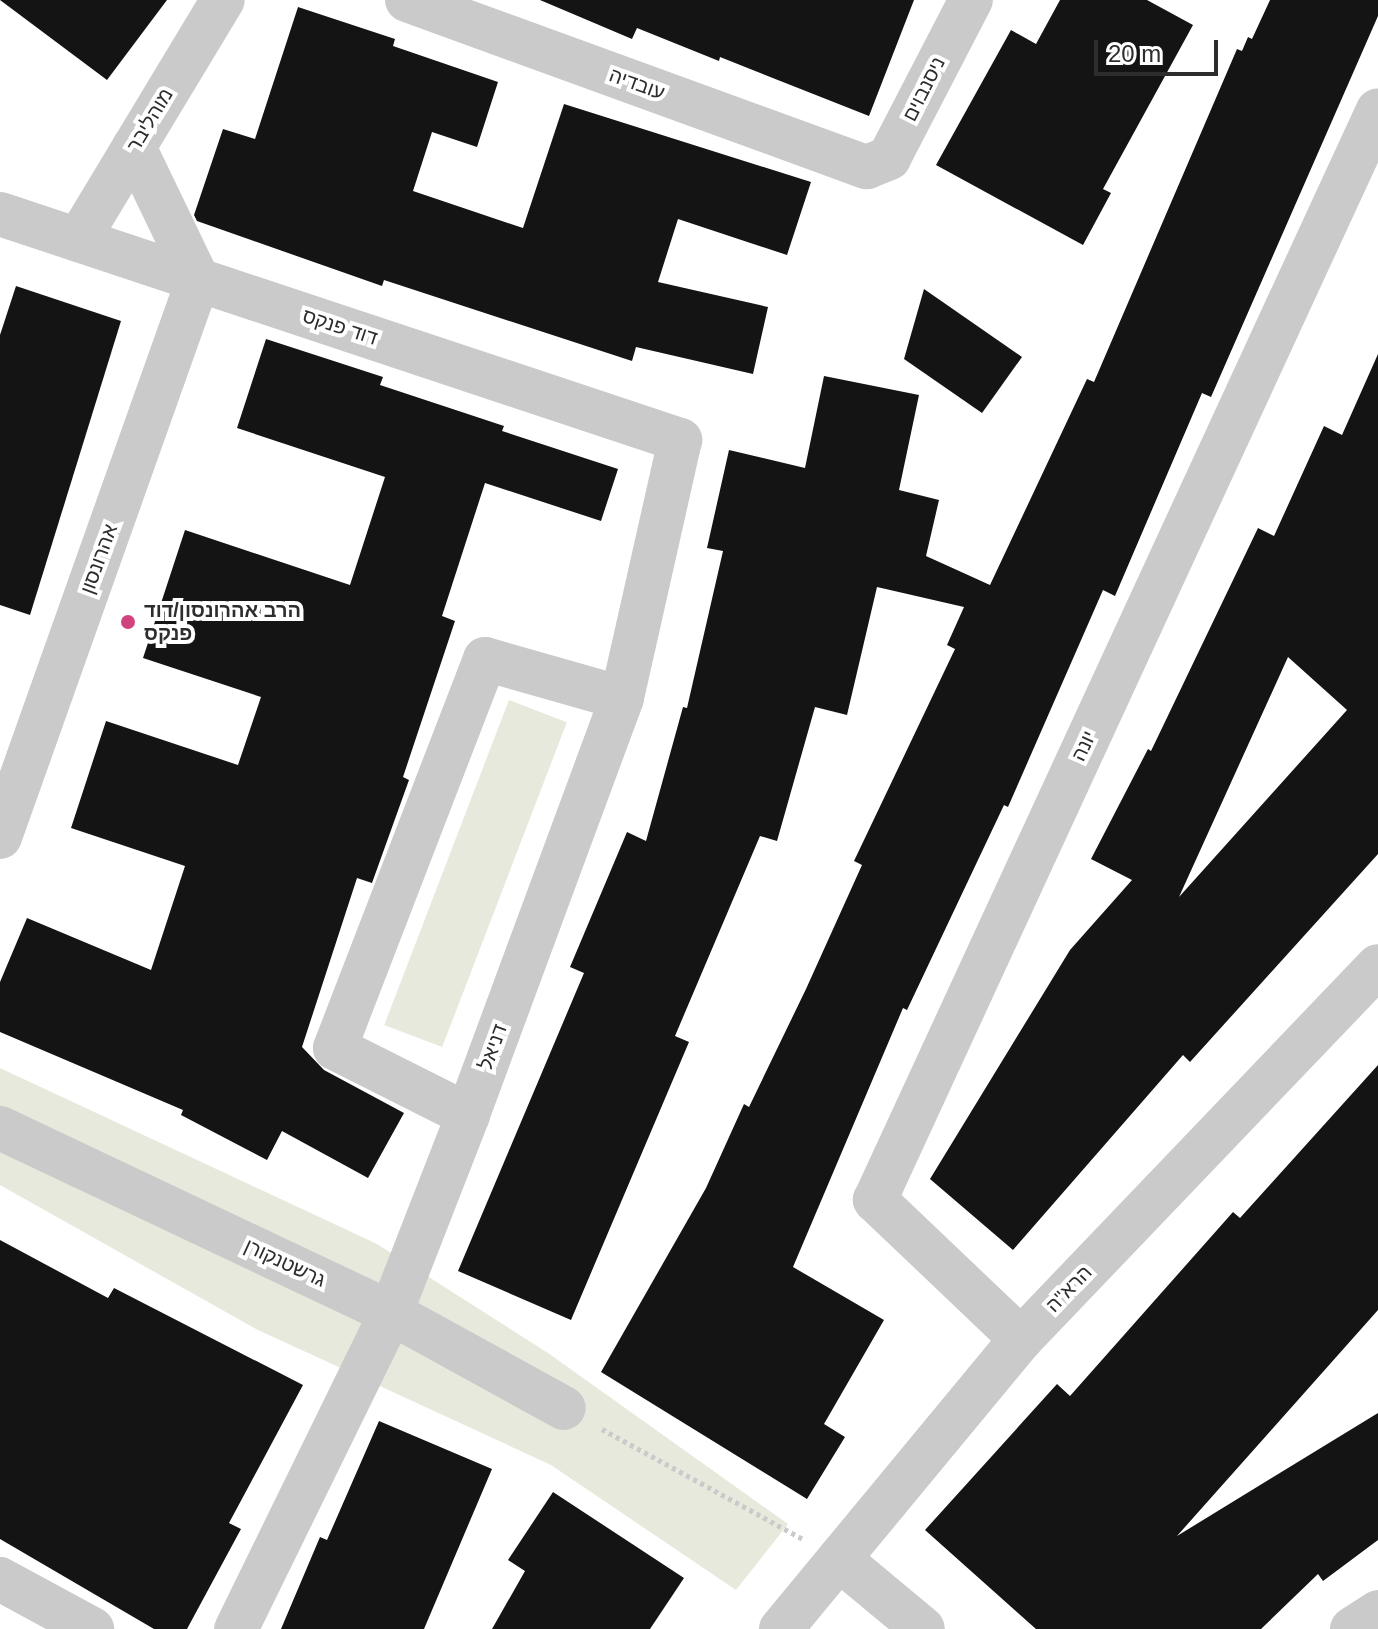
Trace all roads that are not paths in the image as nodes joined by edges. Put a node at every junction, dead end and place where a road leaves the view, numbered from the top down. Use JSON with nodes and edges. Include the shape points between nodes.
{"nodes":[{"id":1,"x":223,"y":0,"type":"edge"},
{"id":2,"x":407,"y":0,"type":"edge"},
{"id":3,"x":971,"y":0,"type":"edge"},
{"id":4,"x":1378,"y":110,"type":"edge"},
{"id":5,"x":134,"y":147,"type":"junction"},
{"id":6,"x":867,"y":167,"type":"joint"},
{"id":7,"x":0,"y":214,"type":"edge"},
{"id":8,"x":78,"y":240,"type":"junction"},
{"id":9,"x":198,"y":280,"type":"junction"},
{"id":10,"x":680,"y":440,"type":"joint"},
{"id":11,"x":622,"y":698,"type":"junction"},
{"id":12,"x":0,"y":837,"type":"edge"},
{"id":13,"x":1378,"y":966,"type":"edge"},
{"id":14,"x":468,"y":1115,"type":"junction"},
{"id":15,"x":0,"y":1128,"type":"edge"},
{"id":16,"x":391,"y":1313,"type":"junction"},
{"id":17,"x":1021,"y":1339,"type":"junction"},
{"id":18,"x":564,"y":1408,"type":"road end"},
{"id":19,"x":839,"y":1559,"type":"junction"},
{"id":20,"x":0,"y":1579,"type":"edge"},
{"id":21,"x":1378,"y":1612,"type":"edge"},
{"id":22,"x":92,"y":1629,"type":"edge"},
{"id":23,"x":236,"y":1629,"type":"edge"},
{"id":24,"x":781,"y":1629,"type":"edge"},
{"id":25,"x":923,"y":1629,"type":"edge"},
{"id":26,"x":1352,"y":1629,"type":"edge"}],
"edges":[{"from":1,"to":5,"type":"street","name":"מוהליבר"},
{"from":2,"to":6,"type":"street","name":"עובדיה"},
{"from":3,"to":6,"type":"street","name":"ניסנבוים","via":[[889,158]]},
{"from":4,"to":17,"type":"street","name":"יונה","via":[[875,1200]]},
{"from":5,"to":8,"type":"street","name":"מוהליבר"},
{"from":5,"to":9,"type":"street"},
{"from":7,"to":8,"type":"street","name":"דוד פנקס"},
{"from":8,"to":9,"type":"street","name":"דוד פנקס"},
{"from":9,"to":10,"type":"street","name":"דוד פנקס"},
{"from":9,"to":12,"type":"street","name":"אהרונסון"},
{"from":10,"to":11,"type":"street","name":"דניאל"},
{"from":11,"to":14,"type":"street","name":"דניאל"},
{"from":11,"to":14,"type":"street","via":[[485,659],[335,1048]]},
{"from":13,"to":17,"type":"street","name":"הרא\"ה"},
{"from":14,"to":16,"type":"street","name":"דניאל"},
{"from":15,"to":16,"type":"street","name":"גרשטנקורן"},
{"from":16,"to":18,"type":"street","name":"גרשטנקורן"},
{"from":16,"to":23,"type":"street","name":"דניאל"},
{"from":17,"to":19,"type":"street","name":"הרא\"ה"},
{"from":19,"to":24,"type":"street","name":"הרא\"ה"},
{"from":19,"to":25,"type":"street"},
{"from":20,"to":22,"type":"street"},
{"from":21,"to":26,"type":"street"}]}
